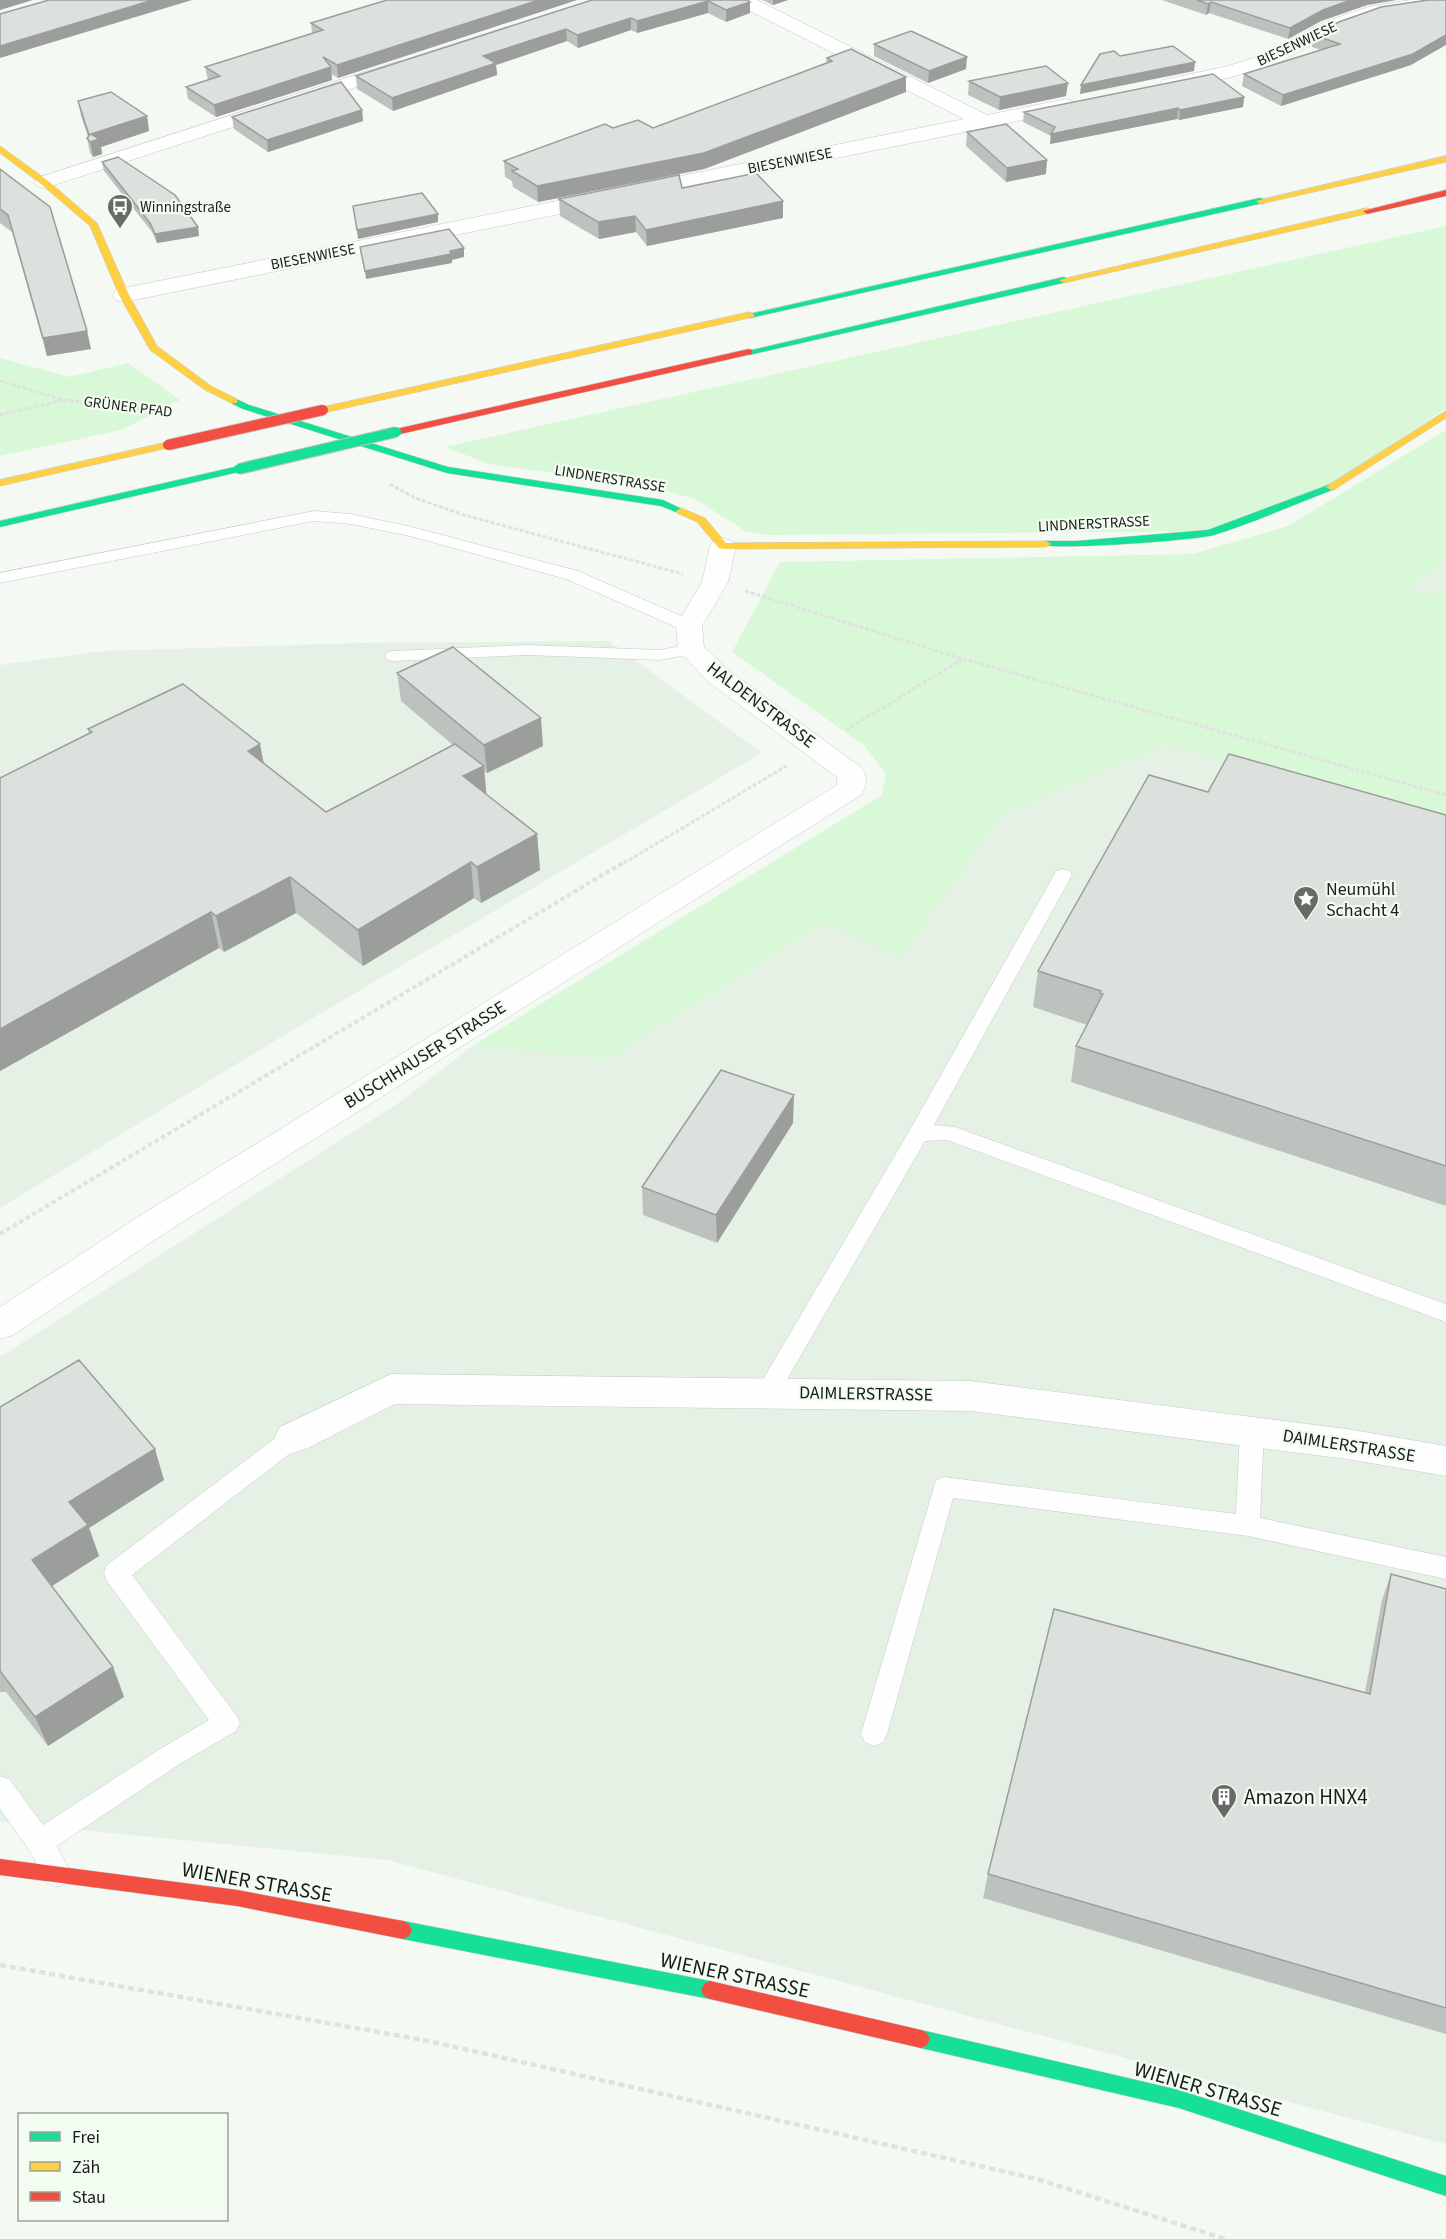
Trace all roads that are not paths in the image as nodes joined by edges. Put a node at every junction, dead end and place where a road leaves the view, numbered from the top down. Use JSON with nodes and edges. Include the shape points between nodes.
{"nodes":[{"id":1,"x":743,"y":0,"type":"edge"},
{"id":2,"x":1446,"y":0,"type":"edge"},
{"id":3,"x":1349,"y":3,"type":"edge"},
{"id":4,"x":1375,"y":11,"type":"junction"},
{"id":5,"x":413,"y":62,"type":"edge"},
{"id":6,"x":1154,"y":87,"type":"edge"},
{"id":7,"x":1087,"y":101,"type":"edge"},
{"id":8,"x":985,"y":122,"type":"junction"},
{"id":9,"x":0,"y":149,"type":"edge"},
{"id":10,"x":1446,"y":159,"type":"edge"},
{"id":11,"x":44,"y":182,"type":"junction"},
{"id":12,"x":1446,"y":193,"type":"edge"},
{"id":13,"x":124,"y":295,"type":"junction"},
{"id":14,"x":1446,"y":414,"type":"edge"},
{"id":15,"x":0,"y":483,"type":"edge"},
{"id":16,"x":0,"y":524,"type":"edge"},
{"id":17,"x":723,"y":546,"type":"junction"},
{"id":18,"x":0,"y":579,"type":"edge"},
{"id":19,"x":690,"y":638,"type":"junction"},
{"id":20,"x":394,"y":656,"type":"dead end"},
{"id":21,"x":851,"y":789,"type":"joint"},
{"id":22,"x":1063,"y":874,"type":"dead end"},
{"id":23,"x":919,"y":1133,"type":"junction"},
{"id":24,"x":1446,"y":1313,"type":"edge"},
{"id":25,"x":0,"y":1324,"type":"edge"},
{"id":26,"x":766,"y":1393,"type":"junction"},
{"id":27,"x":1252,"y":1431,"type":"junction"},
{"id":28,"x":293,"y":1438,"type":"joint"},
{"id":29,"x":1446,"y":1461,"type":"edge"},
{"id":30,"x":1248,"y":1526,"type":"junction"},
{"id":31,"x":1446,"y":1568,"type":"edge"},
{"id":32,"x":874,"y":1734,"type":"dead end"},
{"id":33,"x":0,"y":1788,"type":"edge"},
{"id":34,"x":40,"y":1842,"type":"junction"},
{"id":35,"x":0,"y":1867,"type":"edge"},
{"id":36,"x":57,"y":1874,"type":"junction"},
{"id":37,"x":1446,"y":2186,"type":"edge"}],
"edges":[{"from":1,"to":8,"type":"street"},
{"from":2,"to":4,"type":"street","name":"BIESENWIESE"},
{"from":3,"to":4,"type":"street"},
{"from":4,"to":6,"type":"street","name":"BIESENWIESE","via":[[1329,27],[1271,59]]},
{"from":5,"to":11,"type":"street"},
{"from":7,"to":8,"type":"street","name":"BIESENWIESE"},
{"from":8,"to":13,"type":"street","name":"BIESENWIESE"},
{"from":9,"to":11,"type":"main road","name":"LINDNERSTRASSE"},
{"from":10,"to":15,"type":"main road","bridge":true},
{"from":11,"to":13,"type":"main road","name":"LINDNERSTRASSE","via":[[94,225]]},
{"from":12,"to":16,"type":"main road","bridge":true},
{"from":13,"to":17,"type":"main road","name":"LINDNERSTRASSE","via":[[153,348],[208,388],[246,407],[447,470],[663,503],[701,520]]},
{"from":14,"to":17,"type":"main road","name":"LINDNERSTRASSE","via":[[1325,491],[1210,533],[1077,544]]},
{"from":17,"to":19,"type":"street","via":[[715,582]]},
{"from":18,"to":19,"type":"lane","via":[[323,516],[412,532],[572,575]]},
{"from":19,"to":20,"type":"lane","via":[[660,655],[526,650]]},
{"from":19,"to":21,"type":"street","name":"HALDENSTRASSE","via":[[717,675],[852,774]]},
{"from":21,"to":25,"type":"street","name":"BUSCHHAUSER STRASSE","via":[[153,1224]]},
{"from":22,"to":23,"type":"lane"},
{"from":23,"to":24,"type":"lane","via":[[948,1132]]},
{"from":23,"to":26,"type":"lane"},
{"from":26,"to":27,"type":"street","name":"DAIMLERSTRASSE","via":[[970,1396]]},
{"from":26,"to":28,"type":"street","name":"DAIMLERSTRASSE","via":[[391,1389]]},
{"from":27,"to":29,"type":"street","name":"DAIMLERSTRASSE"},
{"from":27,"to":30,"type":"lane"},
{"from":28,"to":34,"type":"lane","via":[[116,1573],[227,1723]]},
{"from":30,"to":31,"type":"lane"},
{"from":30,"to":32,"type":"lane","via":[[944,1487]]},
{"from":33,"to":34,"type":"lane"},
{"from":34,"to":36,"type":"lane"},
{"from":35,"to":36,"type":"main road","name":"WIENER STRASSE"},
{"from":36,"to":37,"type":"main road","name":"WIENER STRASSE","via":[[237,1898],[698,1987],[1179,2099]]}]}
